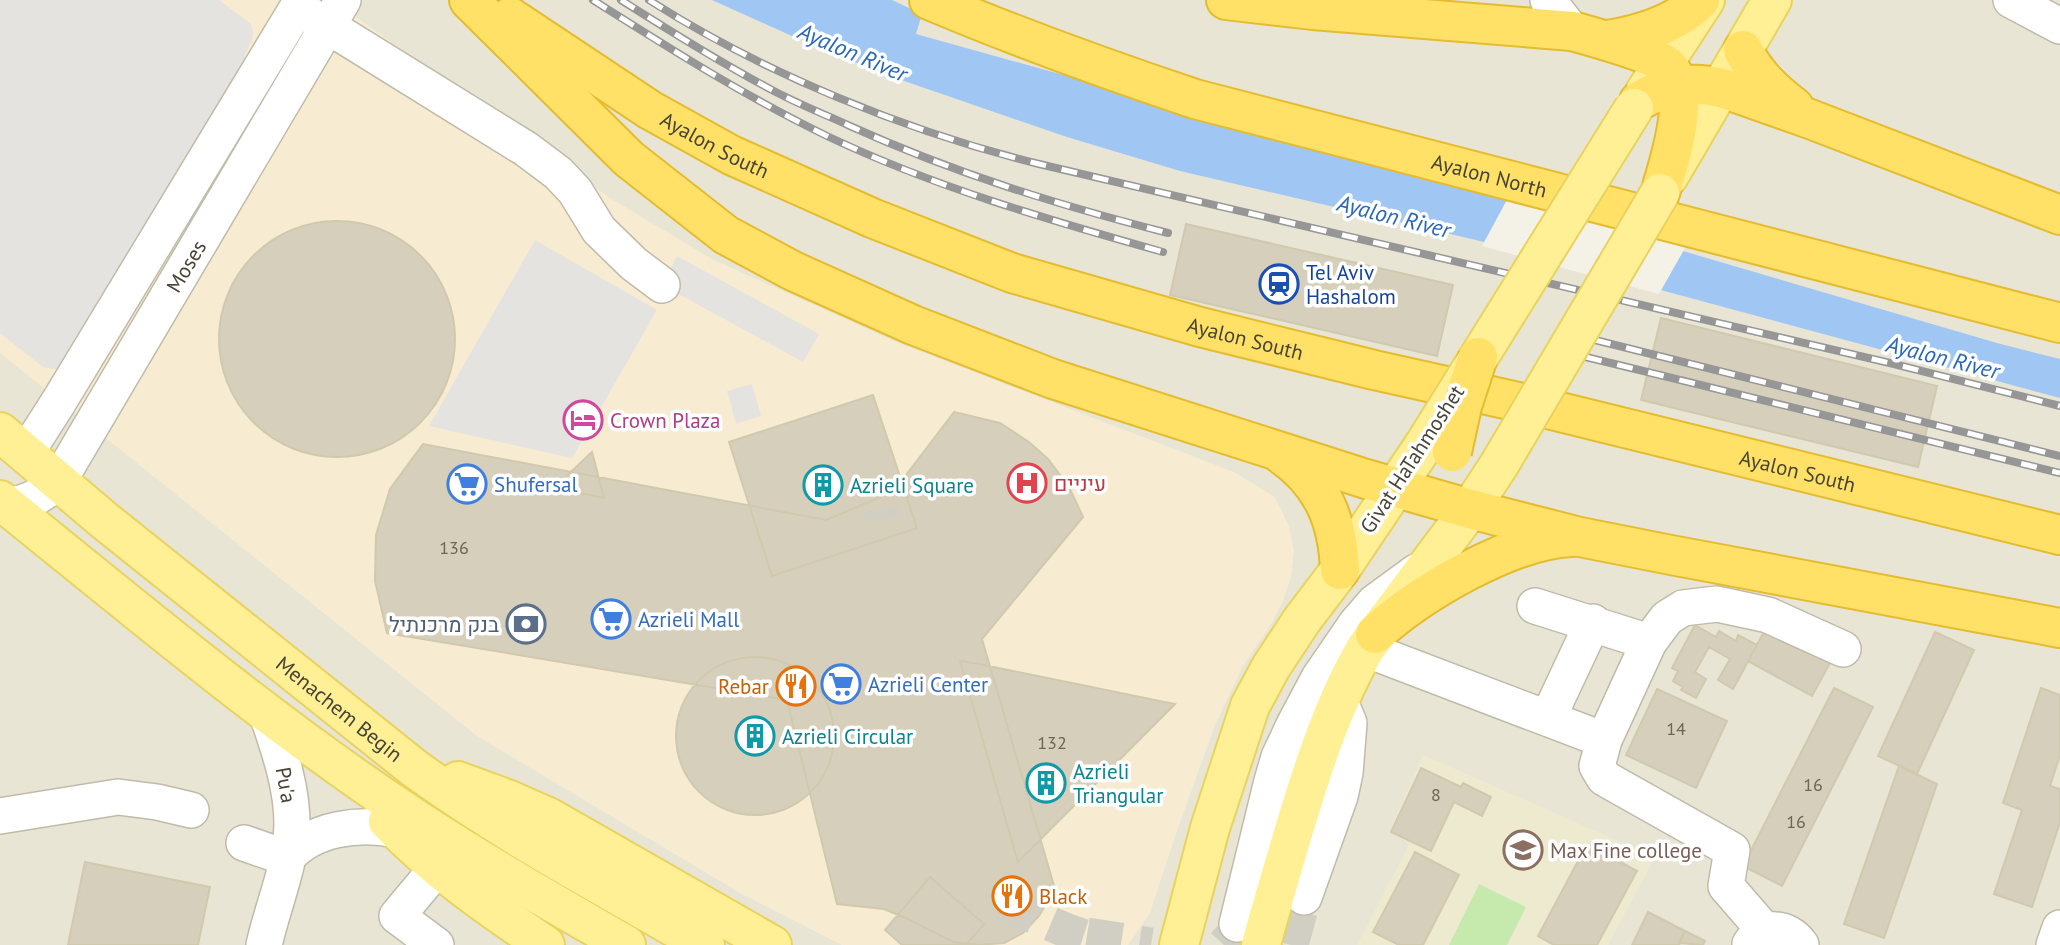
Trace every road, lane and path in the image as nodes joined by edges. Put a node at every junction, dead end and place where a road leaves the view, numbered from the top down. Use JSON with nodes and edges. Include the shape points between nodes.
{"nodes":[{"id":1,"x":469,"y":0,"type":"edge"},
{"id":2,"x":485,"y":0,"type":"edge"},
{"id":3,"x":929,"y":0,"type":"edge"},
{"id":4,"x":1226,"y":0,"type":"edge"},
{"id":5,"x":1548,"y":0,"type":"edge"},
{"id":6,"x":1702,"y":0,"type":"edge"},
{"id":7,"x":2011,"y":0,"type":"edge"},
{"id":8,"x":295,"y":2,"type":"edge"},
{"id":9,"x":1773,"y":4,"type":"edge"},
{"id":10,"x":335,"y":13,"type":"edge"},
{"id":11,"x":2060,"y":26,"type":"edge"},
{"id":12,"x":1590,"y":36,"type":"junction"},
{"id":13,"x":1743,"y":50,"type":"junction"},
{"id":14,"x":1721,"y":88,"type":"junction"},
{"id":15,"x":1679,"y":99,"type":"junction"},
{"id":16,"x":1810,"y":119,"type":"junction"},
{"id":17,"x":1660,"y":193,"type":"joint"},
{"id":18,"x":2060,"y":215,"type":"edge"},
{"id":19,"x":662,"y":285,"type":"dead end"},
{"id":20,"x":2060,"y":323,"type":"edge"},
{"id":21,"x":1478,"y":357,"type":"joint"},
{"id":22,"x":13,"y":443,"type":"edge"},
{"id":23,"x":1273,"y":449,"type":"junction"},
{"id":24,"x":1438,"y":449,"type":"junction"},
{"id":25,"x":58,"y":482,"type":"junction"},
{"id":26,"x":1395,"y":487,"type":"junction"},
{"id":27,"x":4,"y":503,"type":"edge"},
{"id":28,"x":1470,"y":509,"type":"junction"},
{"id":29,"x":2060,"y":536,"type":"edge"},
{"id":30,"x":1580,"y":537,"type":"junction"},
{"id":31,"x":1428,"y":564,"type":"junction"},
{"id":32,"x":1340,"y":570,"type":"junction"},
{"id":33,"x":1535,"y":606,"type":"dead end"},
{"id":34,"x":1592,"y":622,"type":"junction"},
{"id":35,"x":2060,"y":628,"type":"edge"},
{"id":36,"x":1370,"y":642,"type":"junction"},
{"id":37,"x":1649,"y":642,"type":"junction"},
{"id":38,"x":1843,"y":649,"type":"dead end"},
{"id":39,"x":1336,"y":704,"type":"junction"},
{"id":40,"x":267,"y":714,"type":"junction"},
{"id":41,"x":1548,"y":718,"type":"junction"},
{"id":42,"x":1604,"y":740,"type":"junction"},
{"id":43,"x":325,"y":756,"type":"junction"},
{"id":44,"x":414,"y":768,"type":"junction"},
{"id":45,"x":191,"y":810,"type":"dead end"},
{"id":46,"x":0,"y":816,"type":"edge"},
{"id":47,"x":396,"y":830,"type":"junction"},
{"id":48,"x":244,"y":844,"type":"dead end"},
{"id":49,"x":287,"y":858,"type":"junction"},
{"id":50,"x":438,"y":867,"type":"junction"},
{"id":51,"x":1304,"y":897,"type":"tunnel mouth"},
{"id":52,"x":2060,"y":928,"type":"edge"},
{"id":53,"x":1249,"y":934,"type":"edge"},
{"id":54,"x":1178,"y":937,"type":"edge"},
{"id":55,"x":1757,"y":938,"type":"edge"},
{"id":56,"x":264,"y":945,"type":"edge"},
{"id":57,"x":436,"y":945,"type":"edge"},
{"id":58,"x":545,"y":945,"type":"edge"},
{"id":59,"x":626,"y":945,"type":"edge"},
{"id":60,"x":705,"y":945,"type":"edge"},
{"id":61,"x":772,"y":945,"type":"edge"},
{"id":62,"x":1801,"y":945,"type":"edge"},
{"id":63,"x":2054,"y":945,"type":"edge"}],
"edges":[{"from":1,"to":23,"type":"highway","via":[[629,159],[726,235],[793,271],[914,325],[1053,379]]},
{"from":2,"to":29,"type":"highway","name":"Ayalon South","via":[[650,110],[731,155],[872,218],[1012,272],[1200,327]]},
{"from":3,"to":20,"type":"highway","name":"Ayalon North","via":[[1080,61],[1195,99]]},
{"from":4,"to":12,"type":"highway"},
{"from":5,"to":12,"type":"street"},
{"from":6,"to":12,"type":"highway","via":[[1665,23],[1628,37]]},
{"from":6,"to":15,"type":"main road"},
{"from":7,"to":11,"type":"street"},
{"from":8,"to":10,"type":"street"},
{"from":8,"to":22,"type":"street","name":"Moses","via":[[73,380]]},
{"from":9,"to":13,"type":"main road"},
{"from":10,"to":19,"type":"street","via":[[558,173],[599,230]]},
{"from":10,"to":25,"type":"street","name":"Moses"},
{"from":12,"to":15,"type":"highway"},
{"from":13,"to":14,"type":"main road"},
{"from":13,"to":16,"type":"highway","via":[[1765,84]]},
{"from":14,"to":15,"type":"highway","via":[[1707,85]]},
{"from":14,"to":16,"type":"highway"},
{"from":15,"to":17,"type":"highway","via":[[1675,140]]},
{"from":15,"to":21,"type":"main road","bridge":true,"via":[[1636,105]]},
{"from":16,"to":18,"type":"highway"},
{"from":17,"to":28,"type":"main road","bridge":true},
{"from":21,"to":24,"type":"highway","bridge":true,"via":[[1462,406]]},
{"from":22,"to":25,"type":"main road","name":"Menachem Begin"},
{"from":23,"to":26,"type":"highway"},
{"from":23,"to":32,"type":"highway","via":[[1304,474],[1327,505]]},
{"from":24,"to":26,"type":"main road","name":"Givat HaTahmoshet"},
{"from":24,"to":28,"type":"highway","via":[[1451,463],[1455,490]]},
{"from":25,"to":27,"type":"street","name":"Moses","via":[[37,498]]},
{"from":25,"to":44,"type":"main road","name":"Menachem Begin"},
{"from":26,"to":28,"type":"highway"},
{"from":26,"to":32,"type":"main road","name":"Givat HaTahmoshet"},
{"from":27,"to":40,"type":"main road","name":"Menachem Begin"},
{"from":28,"to":30,"type":"highway"},
{"from":28,"to":31,"type":"main road"},
{"from":30,"to":35,"type":"highway"},
{"from":30,"to":36,"type":"highway","via":[[1535,543],[1488,562],[1434,590],[1392,619]]},
{"from":31,"to":36,"type":"main road"},
{"from":31,"to":53,"type":"street","via":[[1375,602],[1356,624],[1294,724],[1272,781]]},
{"from":32,"to":54,"type":"main road","name":"Givat HaTahmoshet","via":[[1295,629],[1250,706]]},
{"from":33,"to":34,"type":"street"},
{"from":34,"to":37,"type":"street"},
{"from":34,"to":41,"type":"street"},
{"from":36,"to":39,"type":"main road"},
{"from":36,"to":41,"type":"street"},
{"from":37,"to":38,"type":"street","via":[[1667,618],[1683,608],[1717,604],[1768,615]]},
{"from":37,"to":42,"type":"street"},
{"from":39,"to":51,"type":"street","via":[[1349,723],[1345,773]]},
{"from":39,"to":53,"type":"main road"},
{"from":40,"to":43,"type":"main road","name":"Menachem Begin"},
{"from":40,"to":49,"type":"street","name":"Pu'a","via":[[289,789],[292,824]]},
{"from":41,"to":42,"type":"street"},
{"from":42,"to":55,"type":"street","via":[[1597,766],[1604,778],[1732,850],[1726,886]]},
{"from":43,"to":47,"type":"main road"},
{"from":43,"to":59,"type":"main road","name":"Menachem Begin","via":[[483,862]]},
{"from":44,"to":60,"type":"main road","name":"Menachem Begin","via":[[511,833]]},
{"from":44,"to":61,"type":"main road","via":[[469,784],[550,818]]},
{"from":45,"to":46,"type":"street","via":[[118,797]]},
{"from":47,"to":49,"type":"street","via":[[333,831],[303,843]]},
{"from":47,"to":50,"type":"main road"},
{"from":48,"to":49,"type":"street"},
{"from":49,"to":56,"type":"street","name":"Pu'a"},
{"from":50,"to":57,"type":"street","via":[[397,916]]},
{"from":50,"to":58,"type":"main road"},
{"from":52,"to":63,"type":"street"},
{"from":55,"to":62,"type":"street","via":[[1782,930]]}]}
